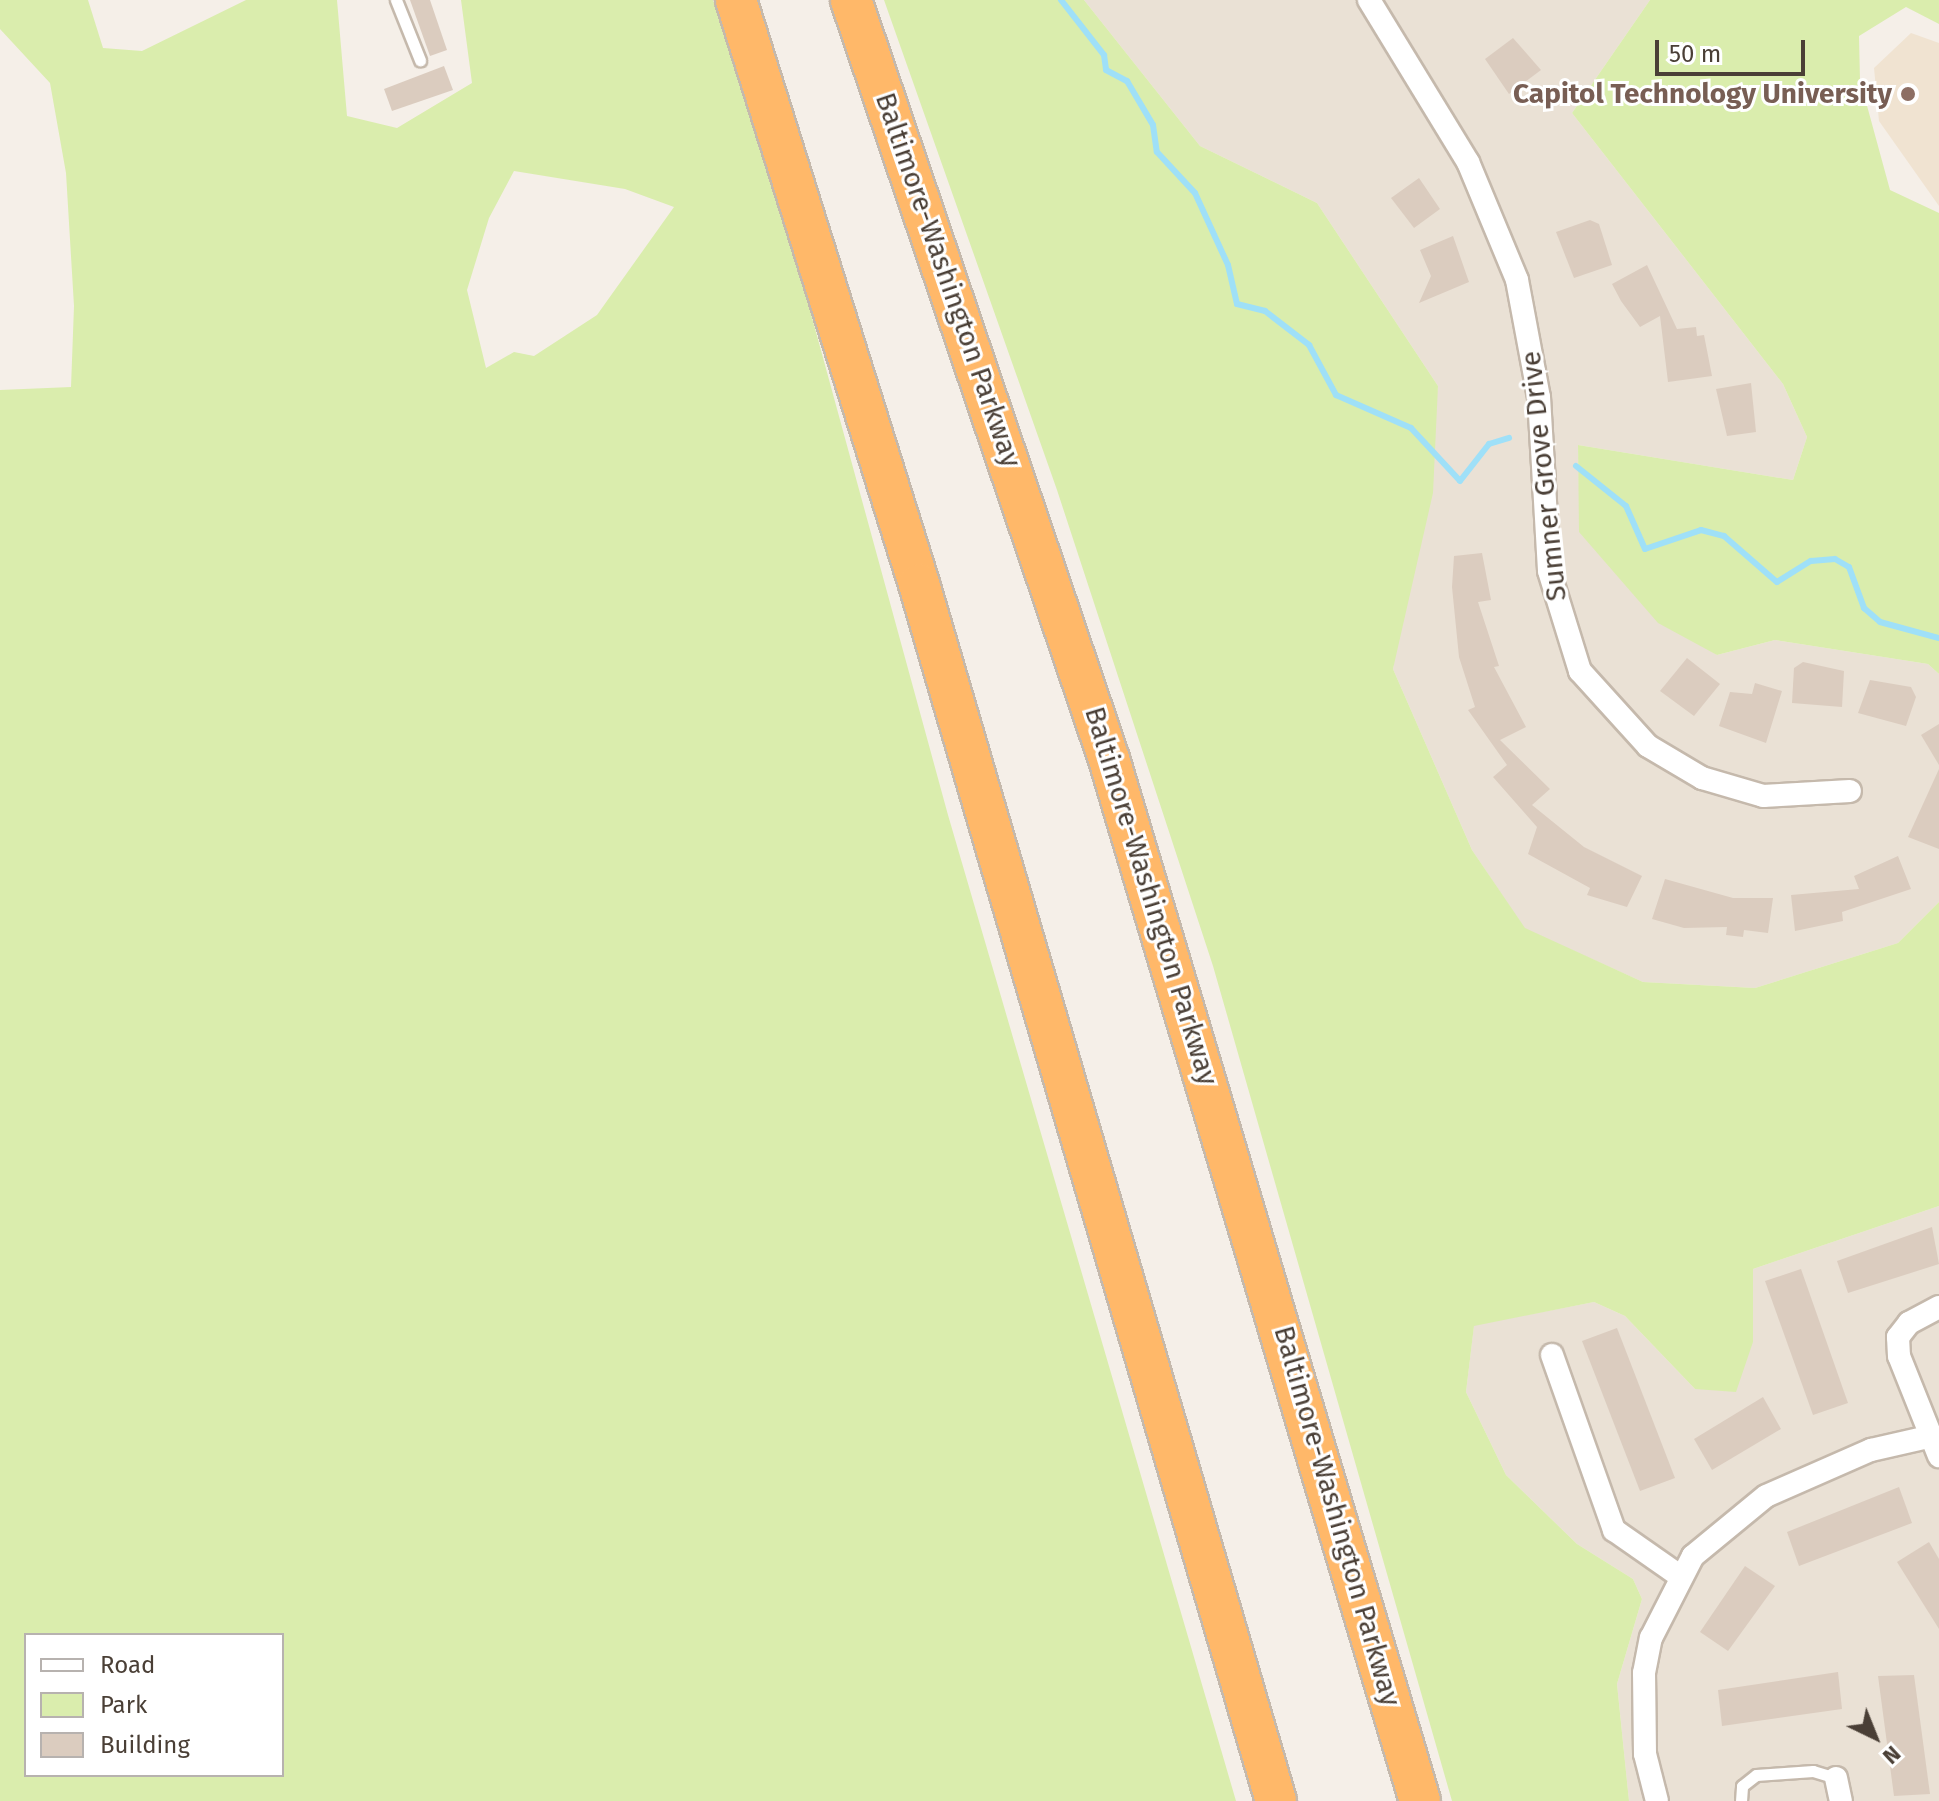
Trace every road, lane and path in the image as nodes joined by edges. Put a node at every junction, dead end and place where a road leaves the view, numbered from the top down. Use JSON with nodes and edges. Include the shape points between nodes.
{"nodes":[{"id":1,"x":396,"y":0,"type":"edge"},
{"id":2,"x":736,"y":0,"type":"edge"},
{"id":3,"x":851,"y":0,"type":"edge"},
{"id":4,"x":1369,"y":0,"type":"edge"},
{"id":5,"x":420,"y":60,"type":"dead end"},
{"id":6,"x":1850,"y":791,"type":"dead end"},
{"id":7,"x":1939,"y":1307,"type":"edge"},
{"id":8,"x":1552,"y":1355,"type":"dead end"},
{"id":9,"x":1935,"y":1446,"type":"edge"},
{"id":10,"x":1681,"y":1577,"type":"junction"},
{"id":11,"x":1836,"y":1778,"type":"joint"},
{"id":12,"x":1276,"y":1801,"type":"edge"},
{"id":13,"x":1420,"y":1801,"type":"edge"},
{"id":14,"x":1657,"y":1801,"type":"edge"},
{"id":15,"x":1741,"y":1801,"type":"edge"},
{"id":16,"x":1841,"y":1801,"type":"edge"}],
"edges":[{"from":1,"to":5,"type":"lane"},
{"from":2,"to":12,"type":"highway","via":[[919,584]]},
{"from":3,"to":13,"type":"highway","name":"Baltimore-Washington Parkway","via":[[1109,759]]},
{"from":4,"to":6,"type":"street","name":"Sumner Grove Drive","via":[[1468,162],[1517,280],[1539,397],[1549,571],[1580,671],[1648,746],[1702,778],[1763,796]]},
{"from":7,"to":9,"type":"street","via":[[1909,1323],[1898,1337],[1899,1356]]},
{"from":8,"to":10,"type":"street","via":[[1614,1530]]},
{"from":9,"to":10,"type":"street","via":[[1871,1450],[1766,1496],[1714,1534]]},
{"from":10,"to":14,"type":"street","via":[[1651,1638],[1644,1673],[1645,1754]]},
{"from":11,"to":15,"type":"lane","via":[[1813,1771],[1756,1775],[1742,1786]]},
{"from":11,"to":16,"type":"street"}]}
